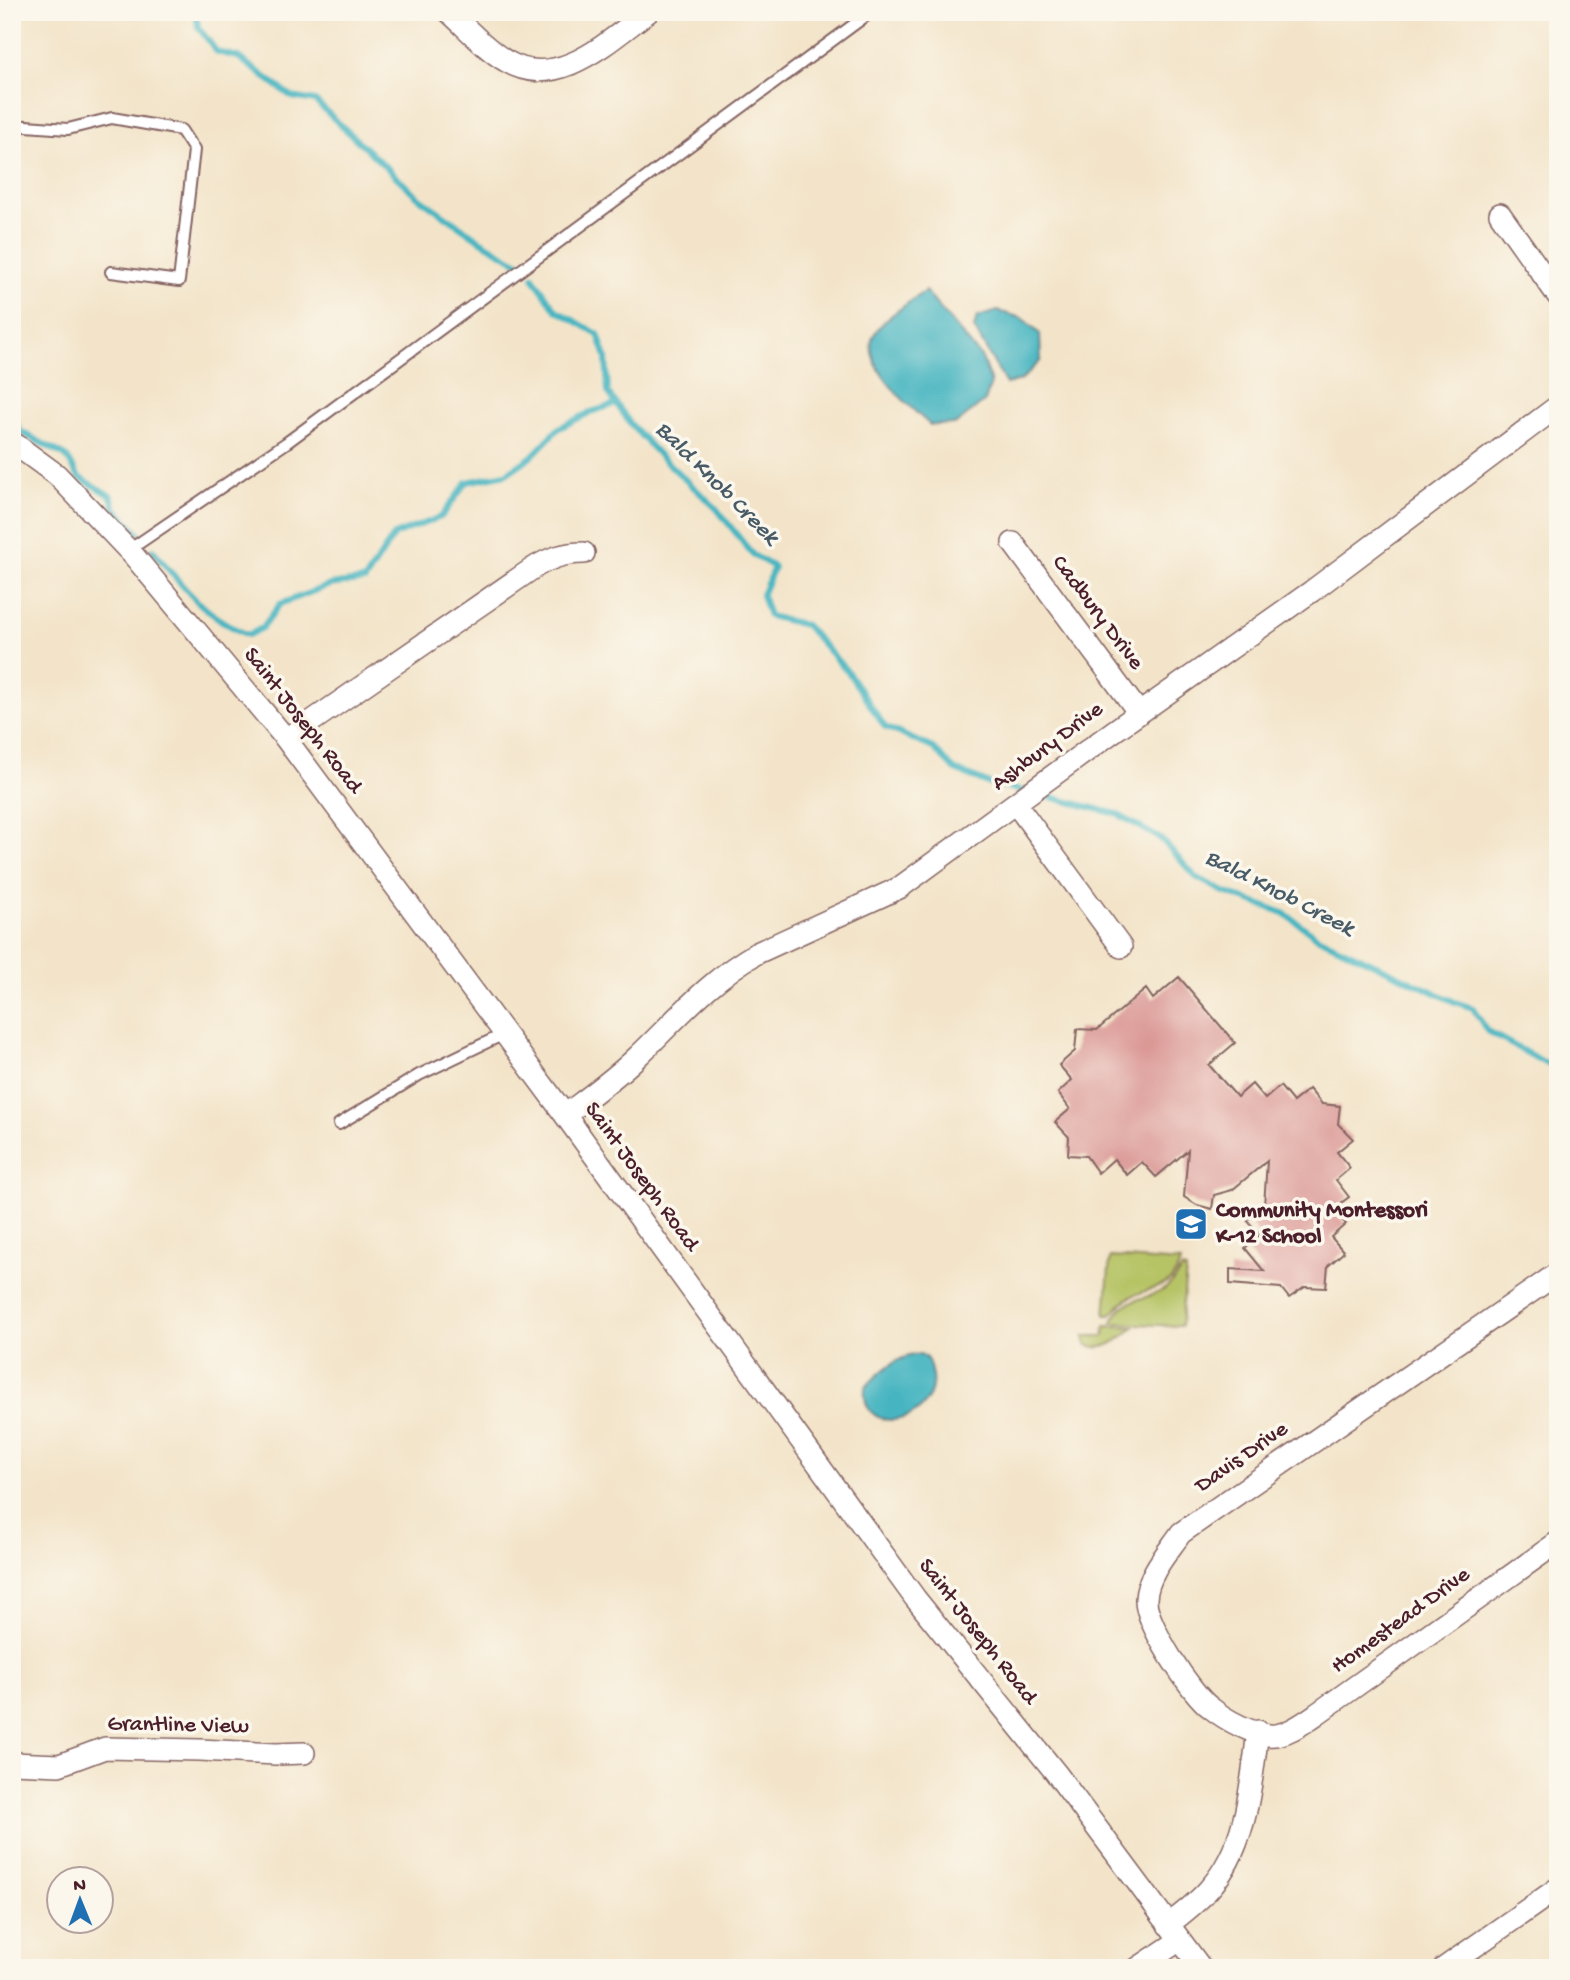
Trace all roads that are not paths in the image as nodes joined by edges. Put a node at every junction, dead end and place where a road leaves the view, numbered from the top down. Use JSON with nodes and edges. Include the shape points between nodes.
{"nodes":[{"id":1,"x":449,"y":12,"type":"edge"},
{"id":2,"x":648,"y":12,"type":"edge"},
{"id":3,"x":871,"y":12,"type":"edge"},
{"id":4,"x":12,"y":125,"type":"edge"},
{"id":5,"x":1500,"y":214,"type":"dead end"},
{"id":6,"x":111,"y":272,"type":"dead end"},
{"id":7,"x":1558,"y":296,"type":"edge"},
{"id":8,"x":1558,"y":405,"type":"edge"},
{"id":9,"x":12,"y":442,"type":"edge"},
{"id":10,"x":1013,"y":543,"type":"dead end"},
{"id":11,"x":129,"y":550,"type":"junction"},
{"id":12,"x":584,"y":554,"type":"dead end"},
{"id":13,"x":1139,"y":713,"type":"junction"},
{"id":14,"x":286,"y":738,"type":"junction"},
{"id":15,"x":1017,"y":803,"type":"junction"},
{"id":16,"x":1121,"y":947,"type":"dead end"},
{"id":17,"x":505,"y":1034,"type":"junction"},
{"id":18,"x":565,"y":1115,"type":"junction"},
{"id":19,"x":339,"y":1124,"type":"dead end"},
{"id":20,"x":1558,"y":1273,"type":"edge"},
{"id":21,"x":1558,"y":1542,"type":"edge"},
{"id":22,"x":1265,"y":1734,"type":"junction"},
{"id":23,"x":304,"y":1753,"type":"dead end"},
{"id":24,"x":12,"y":1763,"type":"edge"},
{"id":25,"x":1558,"y":1888,"type":"edge"},
{"id":26,"x":1174,"y":1933,"type":"junction"},
{"id":27,"x":1138,"y":1968,"type":"edge"},
{"id":28,"x":1200,"y":1968,"type":"edge"},
{"id":29,"x":1444,"y":1968,"type":"edge"}],
"edges":[{"from":1,"to":2,"type":"street","via":[[505,61],[543,72],[580,59]]},
{"from":3,"to":11,"type":"lane","via":[[286,443]]},
{"from":4,"to":6,"type":"lane","via":[[68,129],[112,118],[181,130],[194,150],[179,281]]},
{"from":5,"to":7,"type":"street"},
{"from":8,"to":13,"type":"street","name":"Ashbury Drive","via":[[1312,591]]},
{"from":9,"to":11,"type":"street","name":"Saint Joseph Road","via":[[57,474]]},
{"from":10,"to":13,"type":"street","name":"Cadbury Drive"},
{"from":11,"to":14,"type":"street","name":"Saint Joseph Road"},
{"from":12,"to":14,"type":"street","via":[[549,558]]},
{"from":13,"to":15,"type":"street","name":"Ashbury Drive"},
{"from":14,"to":17,"type":"street","name":"Saint Joseph Road"},
{"from":15,"to":16,"type":"street"},
{"from":15,"to":18,"type":"street","name":"Ashbury Drive","via":[[899,888],[735,965],[613,1078]]},
{"from":17,"to":18,"type":"street","name":"Saint Joseph Road"},
{"from":17,"to":19,"type":"lane","via":[[419,1075]]},
{"from":18,"to":26,"type":"street","name":"Saint Joseph Road","via":[[922,1607],[1056,1773]]},
{"from":20,"to":22,"type":"street","name":"Davis Drive","via":[[1181,1532],[1154,1573],[1146,1598],[1149,1617],[1181,1675],[1209,1707]]},
{"from":21,"to":22,"type":"street","name":"Homestead Drive","via":[[1298,1727]]},
{"from":22,"to":26,"type":"street","via":[[1231,1855]]},
{"from":23,"to":24,"type":"street","name":"Grantline View","via":[[106,1748],[60,1765]]},
{"from":25,"to":29,"type":"street"},
{"from":26,"to":27,"type":"street"},
{"from":26,"to":28,"type":"street","name":"Saint Joseph Road"}]}
